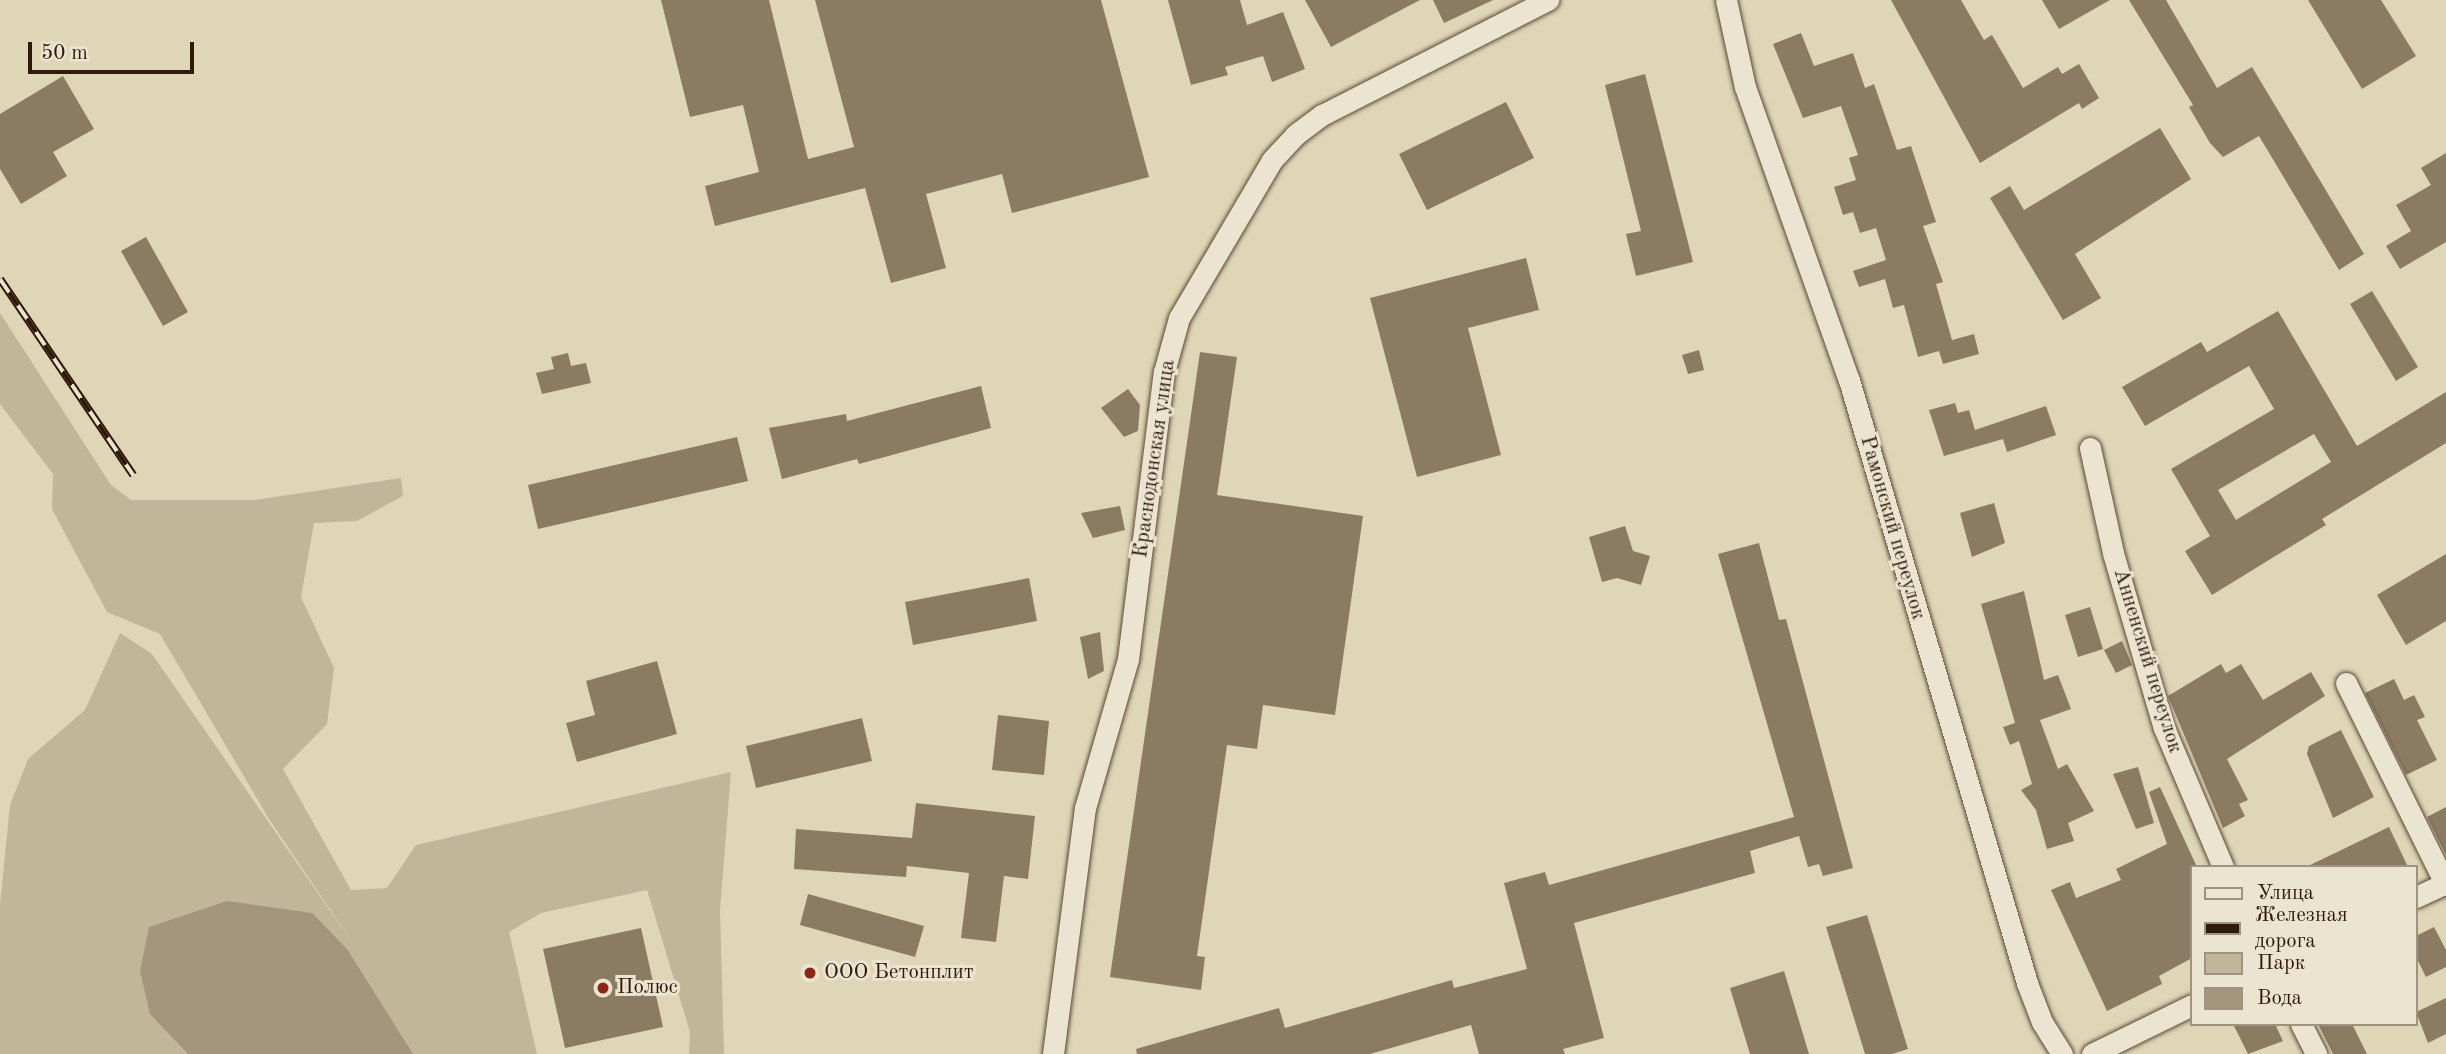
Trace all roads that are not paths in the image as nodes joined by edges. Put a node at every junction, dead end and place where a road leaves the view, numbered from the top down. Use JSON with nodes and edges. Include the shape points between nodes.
{"nodes":[{"id":1,"x":1548,"y":0,"type":"edge"},
{"id":2,"x":1726,"y":0,"type":"edge"},
{"id":3,"x":2090,"y":448,"type":"dead end"},
{"id":4,"x":2346,"y":683,"type":"dead end"},
{"id":5,"x":2222,"y":865,"type":"edge"},
{"id":6,"x":2446,"y":884,"type":"edge"},
{"id":7,"x":2418,"y":896,"type":"edge"},
{"id":8,"x":2190,"y":1005,"type":"edge"},
{"id":9,"x":2302,"y":1026,"type":"edge"},
{"id":10,"x":1053,"y":1054,"type":"edge"},
{"id":11,"x":2062,"y":1054,"type":"edge"},
{"id":12,"x":2092,"y":1054,"type":"edge"},
{"id":13,"x":2316,"y":1054,"type":"edge"}],
"edges":[{"from":1,"to":10,"type":"street","name":"Краснодонская улица","via":[[1322,115],[1295,135],[1272,160],[1179,318],[1164,372],[1128,659],[1085,808]]},
{"from":2,"to":11,"type":"street","name":"Рамонский переулок","via":[[1745,87],[1849,380],[2027,983],[2042,1022]]},
{"from":3,"to":5,"type":"street","name":"Анненский переулок","via":[[2113,553],[2164,728]]},
{"from":4,"to":6,"type":"street"},
{"from":6,"to":7,"type":"street"},
{"from":8,"to":12,"type":"street"},
{"from":9,"to":13,"type":"street"}]}
